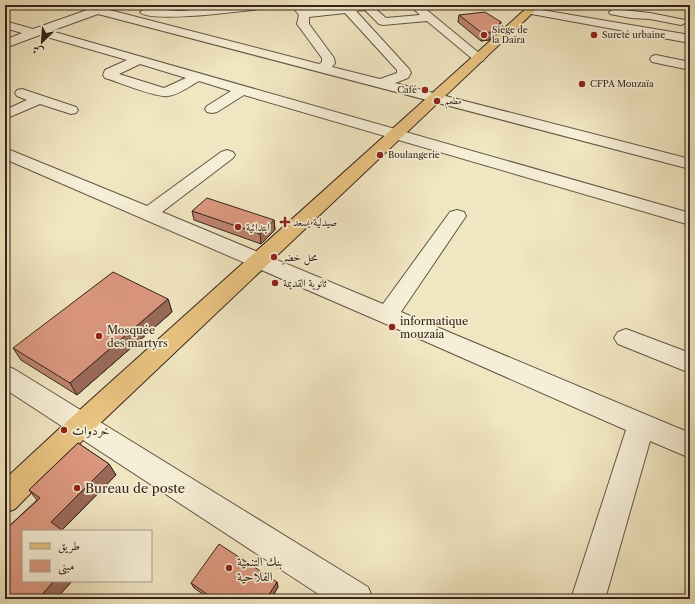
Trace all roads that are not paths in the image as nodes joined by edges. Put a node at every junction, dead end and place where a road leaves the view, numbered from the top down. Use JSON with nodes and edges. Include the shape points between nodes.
{"nodes":[{"id":1,"x":78,"y":5,"type":"edge"},
{"id":2,"x":268,"y":5,"type":"edge"},
{"id":3,"x":414,"y":5,"type":"edge"},
{"id":4,"x":99,"y":8,"type":"edge"},
{"id":5,"x":533,"y":8,"type":"edge"},
{"id":6,"x":300,"y":9,"type":"edge"},
{"id":7,"x":348,"y":9,"type":"junction"},
{"id":8,"x":602,"y":10,"type":"dead end"},
{"id":9,"x":430,"y":17,"type":"junction"},
{"id":10,"x":394,"y":21,"type":"junction"},
{"id":11,"x":686,"y":22,"type":"edge"},
{"id":12,"x":5,"y":24,"type":"edge"},
{"id":13,"x":406,"y":32,"type":"dead end"},
{"id":14,"x":386,"y":35,"type":"dead end"},
{"id":15,"x":373,"y":36,"type":"junction"},
{"id":16,"x":38,"y":37,"type":"junction"},
{"id":17,"x":674,"y":37,"type":"junction"},
{"id":18,"x":690,"y":39,"type":"edge"},
{"id":19,"x":5,"y":44,"type":"edge"},
{"id":20,"x":479,"y":58,"type":"junction"},
{"id":21,"x":656,"y":59,"type":"dead end"},
{"id":22,"x":139,"y":60,"type":"junction"},
{"id":23,"x":690,"y":66,"type":"edge"},
{"id":24,"x":321,"y":68,"type":"junction"},
{"id":25,"x":199,"y":76,"type":"junction"},
{"id":26,"x":380,"y":84,"type":"junction"},
{"id":27,"x":243,"y":89,"type":"junction"},
{"id":28,"x":22,"y":93,"type":"dead end"},
{"id":29,"x":436,"y":98,"type":"junction"},
{"id":30,"x":40,"y":99,"type":"junction"},
{"id":31,"x":212,"y":109,"type":"dead end"},
{"id":32,"x":71,"y":110,"type":"dead end"},
{"id":33,"x":5,"y":115,"type":"edge"},
{"id":34,"x":398,"y":134,"type":"junction"},
{"id":35,"x":227,"y":155,"type":"dead end"},
{"id":36,"x":14,"y":162,"type":"edge"},
{"id":37,"x":690,"y":164,"type":"edge"},
{"id":38,"x":148,"y":214,"type":"junction"},
{"id":39,"x":457,"y":216,"type":"dead end"},
{"id":40,"x":690,"y":219,"type":"edge"},
{"id":41,"x":260,"y":261,"type":"junction"},
{"id":42,"x":387,"y":315,"type":"junction"},
{"id":43,"x":626,"y":338,"type":"dead end"},
{"id":44,"x":690,"y":363,"type":"edge"},
{"id":45,"x":5,"y":376,"type":"edge"},
{"id":46,"x":82,"y":424,"type":"junction"},
{"id":47,"x":641,"y":424,"type":"junction"},
{"id":48,"x":690,"y":446,"type":"edge"},
{"id":49,"x":5,"y":499,"type":"edge"},
{"id":50,"x":356,"y":599,"type":"edge"},
{"id":51,"x":588,"y":599,"type":"edge"}],
"edges":[{"from":1,"to":4,"type":"street"},
{"from":2,"to":4,"type":"street","via":[[182,14]]},
{"from":3,"to":9,"type":"street"},
{"from":4,"to":16,"type":"street"},
{"from":4,"to":24,"type":"street"},
{"from":5,"to":17,"type":"street"},
{"from":5,"to":20,"type":"main road"},
{"from":6,"to":7,"type":"street"},
{"from":6,"to":24,"type":"street","via":[[303,24],[328,58],[329,63]]},
{"from":7,"to":10,"type":"street","via":[[367,7],[383,22]]},
{"from":7,"to":15,"type":"street"},
{"from":8,"to":11,"type":"street"},
{"from":9,"to":10,"type":"street"},
{"from":9,"to":20,"type":"street"},
{"from":10,"to":13,"type":"street"},
{"from":11,"to":17,"type":"street"},
{"from":12,"to":16,"type":"street"},
{"from":14,"to":15,"type":"street"},
{"from":15,"to":26,"type":"street","via":[[404,73]]},
{"from":16,"to":19,"type":"street"},
{"from":16,"to":22,"type":"street","via":[[62,38]]},
{"from":17,"to":18,"type":"street"},
{"from":20,"to":29,"type":"main road"},
{"from":21,"to":23,"type":"street"},
{"from":22,"to":25,"type":"street"},
{"from":22,"to":25,"type":"street","via":[[110,75],[163,92],[168,92]]},
{"from":24,"to":26,"type":"street"},
{"from":25,"to":27,"type":"street"},
{"from":26,"to":29,"type":"street"},
{"from":27,"to":31,"type":"street"},
{"from":27,"to":34,"type":"street"},
{"from":28,"to":30,"type":"street"},
{"from":29,"to":34,"type":"main road"},
{"from":29,"to":37,"type":"street"},
{"from":30,"to":32,"type":"street"},
{"from":30,"to":33,"type":"street"},
{"from":34,"to":40,"type":"street"},
{"from":34,"to":41,"type":"main road"},
{"from":35,"to":38,"type":"street"},
{"from":36,"to":38,"type":"street"},
{"from":38,"to":41,"type":"street"},
{"from":39,"to":42,"type":"street"},
{"from":41,"to":42,"type":"street"},
{"from":41,"to":46,"type":"main road"},
{"from":42,"to":47,"type":"street"},
{"from":43,"to":44,"type":"street"},
{"from":45,"to":46,"type":"street"},
{"from":46,"to":49,"type":"main road"},
{"from":46,"to":50,"type":"street"},
{"from":47,"to":48,"type":"street"},
{"from":47,"to":51,"type":"street"}]}
